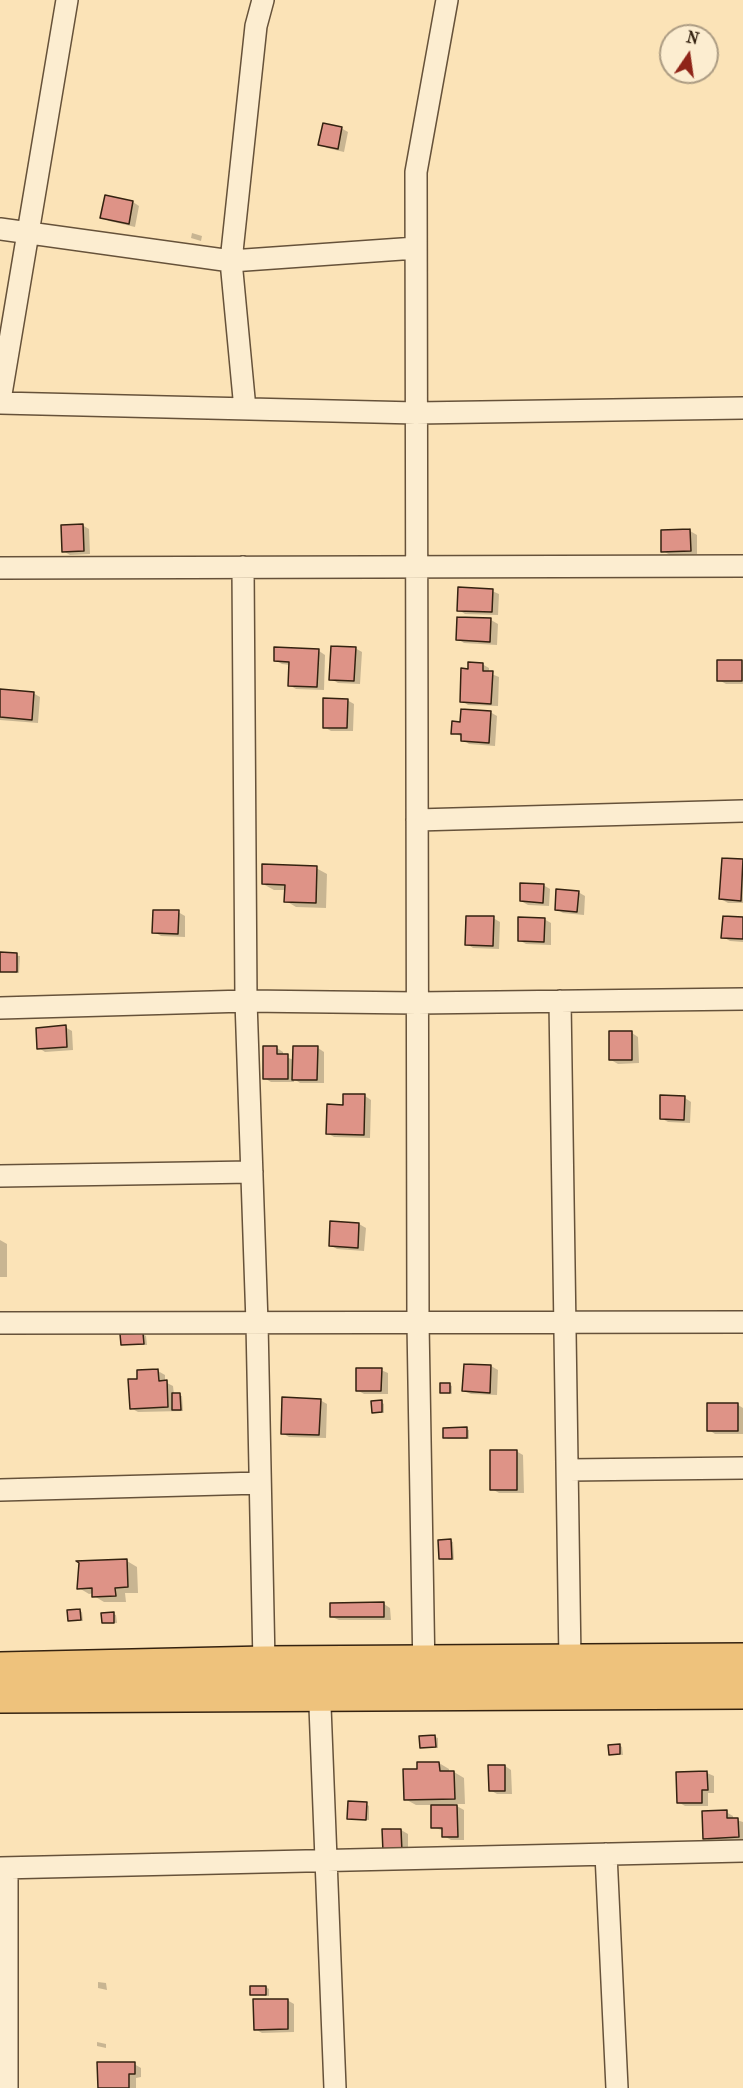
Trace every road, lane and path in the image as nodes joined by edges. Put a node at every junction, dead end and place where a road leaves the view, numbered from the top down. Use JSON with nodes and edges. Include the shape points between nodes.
{"nodes":[{"id":1,"x":67,"y":0,"type":"edge"},
{"id":2,"x":263,"y":0,"type":"edge"},
{"id":3,"x":447,"y":0,"type":"edge"},
{"id":4,"x":0,"y":229,"type":"edge"},
{"id":5,"x":27,"y":234,"type":"junction"},
{"id":6,"x":416,"y":248,"type":"junction"},
{"id":7,"x":231,"y":261,"type":"junction"},
{"id":8,"x":0,"y":401,"type":"edge"},
{"id":9,"x":743,"y":408,"type":"edge"},
{"id":10,"x":245,"y":409,"type":"junction"},
{"id":11,"x":416,"y":413,"type":"junction"},
{"id":12,"x":743,"y":566,"type":"edge"},
{"id":13,"x":243,"y":567,"type":"junction"},
{"id":14,"x":417,"y":567,"type":"junction"},
{"id":15,"x":0,"y":568,"type":"edge"},
{"id":16,"x":743,"y":811,"type":"edge"},
{"id":17,"x":417,"y":820,"type":"junction"},
{"id":18,"x":743,"y":999,"type":"edge"},
{"id":19,"x":246,"y":1001,"type":"junction"},
{"id":20,"x":560,"y":1001,"type":"junction"},
{"id":21,"x":417,"y":1003,"type":"junction"},
{"id":22,"x":0,"y":1008,"type":"edge"},
{"id":23,"x":252,"y":1172,"type":"junction"},
{"id":24,"x":0,"y":1176,"type":"edge"},
{"id":25,"x":743,"y":1322,"type":"edge"},
{"id":26,"x":0,"y":1323,"type":"edge"},
{"id":27,"x":257,"y":1323,"type":"junction"},
{"id":28,"x":418,"y":1323,"type":"junction"},
{"id":29,"x":566,"y":1323,"type":"junction"},
{"id":30,"x":743,"y":1468,"type":"edge"},
{"id":31,"x":569,"y":1470,"type":"junction"},
{"id":32,"x":260,"y":1483,"type":"junction"},
{"id":33,"x":0,"y":1490,"type":"edge"},
{"id":34,"x":743,"y":1660,"type":"edge"},
{"id":35,"x":570,"y":1661,"type":"junction"},
{"id":36,"x":264,"y":1663,"type":"junction"},
{"id":37,"x":0,"y":1669,"type":"edge"},
{"id":38,"x":424,"y":1677,"type":"junction"},
{"id":39,"x":319,"y":1678,"type":"junction"},
{"id":40,"x":743,"y":1692,"type":"edge"},
{"id":41,"x":0,"y":1696,"type":"edge"},
{"id":42,"x":743,"y":1851,"type":"edge"},
{"id":43,"x":606,"y":1854,"type":"junction"},
{"id":44,"x":326,"y":1860,"type":"junction"},
{"id":45,"x":4,"y":1868,"type":"edge"},
{"id":46,"x":7,"y":2088,"type":"edge"},
{"id":47,"x":335,"y":2088,"type":"edge"},
{"id":48,"x":617,"y":2088,"type":"edge"}],
"edges":[{"from":1,"to":5,"type":"street"},
{"from":2,"to":7,"type":"street","via":[[256,26]]},
{"from":3,"to":6,"type":"street","via":[[416,172]]},
{"from":4,"to":5,"type":"street"},
{"from":5,"to":7,"type":"street"},
{"from":5,"to":8,"type":"street"},
{"from":6,"to":7,"type":"street"},
{"from":6,"to":11,"type":"street"},
{"from":7,"to":10,"type":"street"},
{"from":8,"to":10,"type":"street"},
{"from":9,"to":11,"type":"street"},
{"from":10,"to":11,"type":"street"},
{"from":11,"to":14,"type":"street"},
{"from":12,"to":14,"type":"street"},
{"from":13,"to":14,"type":"street"},
{"from":13,"to":15,"type":"street"},
{"from":13,"to":19,"type":"street"},
{"from":14,"to":17,"type":"street"},
{"from":16,"to":17,"type":"street"},
{"from":17,"to":21,"type":"street"},
{"from":18,"to":20,"type":"street"},
{"from":19,"to":21,"type":"street"},
{"from":19,"to":22,"type":"street"},
{"from":19,"to":23,"type":"street"},
{"from":20,"to":21,"type":"street"},
{"from":20,"to":29,"type":"street"},
{"from":21,"to":28,"type":"street"},
{"from":23,"to":24,"type":"street"},
{"from":23,"to":27,"type":"street"},
{"from":25,"to":29,"type":"street"},
{"from":26,"to":27,"type":"street"},
{"from":27,"to":28,"type":"street"},
{"from":27,"to":32,"type":"street"},
{"from":28,"to":29,"type":"street"},
{"from":28,"to":38,"type":"street"},
{"from":29,"to":31,"type":"street"},
{"from":30,"to":31,"type":"street"},
{"from":31,"to":35,"type":"street"},
{"from":32,"to":33,"type":"street"},
{"from":32,"to":36,"type":"street"},
{"from":34,"to":35,"type":"main road"},
{"from":35,"to":38,"type":"main road"},
{"from":36,"to":37,"type":"main road"},
{"from":36,"to":39,"type":"main road"},
{"from":38,"to":39,"type":"main road"},
{"from":38,"to":40,"type":"main road"},
{"from":39,"to":41,"type":"main road"},
{"from":39,"to":44,"type":"street"},
{"from":42,"to":43,"type":"street"},
{"from":43,"to":44,"type":"street"},
{"from":43,"to":48,"type":"street"},
{"from":44,"to":45,"type":"street"},
{"from":44,"to":47,"type":"street"},
{"from":45,"to":46,"type":"street"}]}
